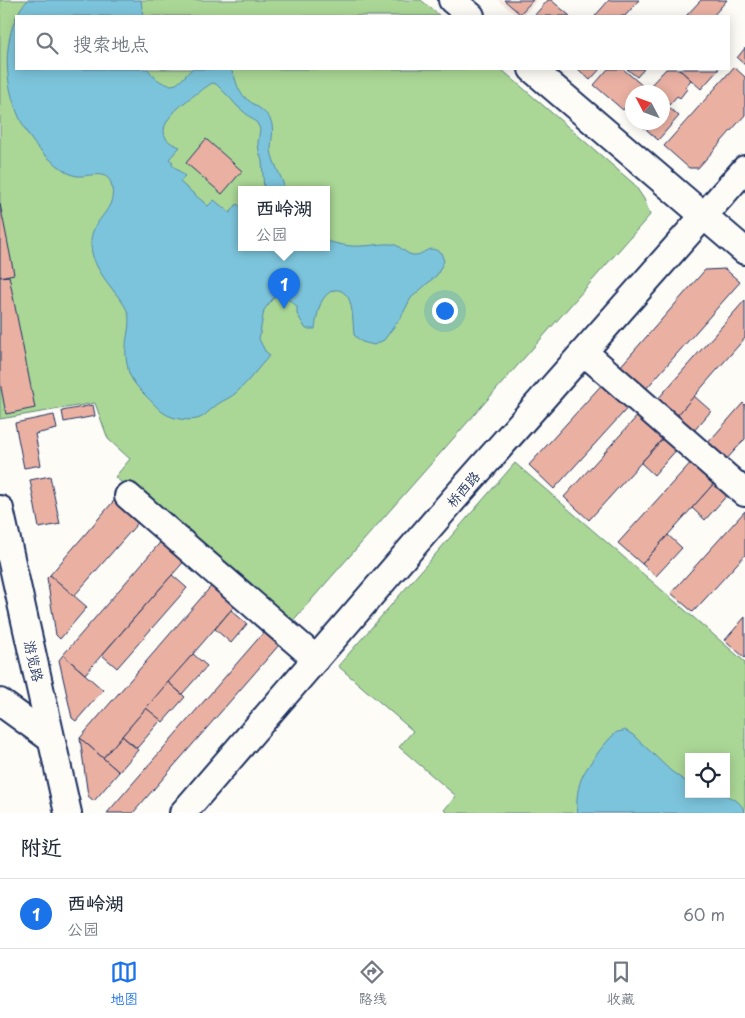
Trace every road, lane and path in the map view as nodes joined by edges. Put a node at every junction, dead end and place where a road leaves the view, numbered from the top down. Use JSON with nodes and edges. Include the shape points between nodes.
{"nodes":[{"id":1,"x":452,"y":0,"type":"edge"},
{"id":2,"x":470,"y":15,"type":"edge"},
{"id":3,"x":533,"y":70,"type":"edge"},
{"id":4,"x":745,"y":169,"type":"edge"},
{"id":5,"x":704,"y":216,"type":"junction"},
{"id":6,"x":745,"y":251,"type":"edge"},
{"id":7,"x":584,"y":352,"type":"junction"},
{"id":8,"x":745,"y":493,"type":"edge"},
{"id":9,"x":128,"y":496,"type":"dead end"},
{"id":10,"x":0,"y":509,"type":"edge"},
{"id":11,"x":316,"y":659,"type":"junction"},
{"id":12,"x":0,"y":702,"type":"edge"},
{"id":13,"x":51,"y":739,"type":"junction"},
{"id":14,"x":68,"y":813,"type":"edge"},
{"id":15,"x":184,"y":813,"type":"edge"}],
"edges":[{"from":1,"to":2,"type":"street"},
{"from":3,"to":5,"type":"street"},
{"from":4,"to":5,"type":"street","name":"桥西路"},
{"from":5,"to":6,"type":"street"},
{"from":5,"to":7,"type":"street","name":"桥西路"},
{"from":7,"to":8,"type":"street"},
{"from":7,"to":11,"type":"street","name":"桥西路"},
{"from":9,"to":11,"type":"street"},
{"from":10,"to":13,"type":"street","name":"游览路"},
{"from":11,"to":15,"type":"street","name":"桥西路"},
{"from":12,"to":13,"type":"street"},
{"from":13,"to":14,"type":"street","name":"游览路"}]}
